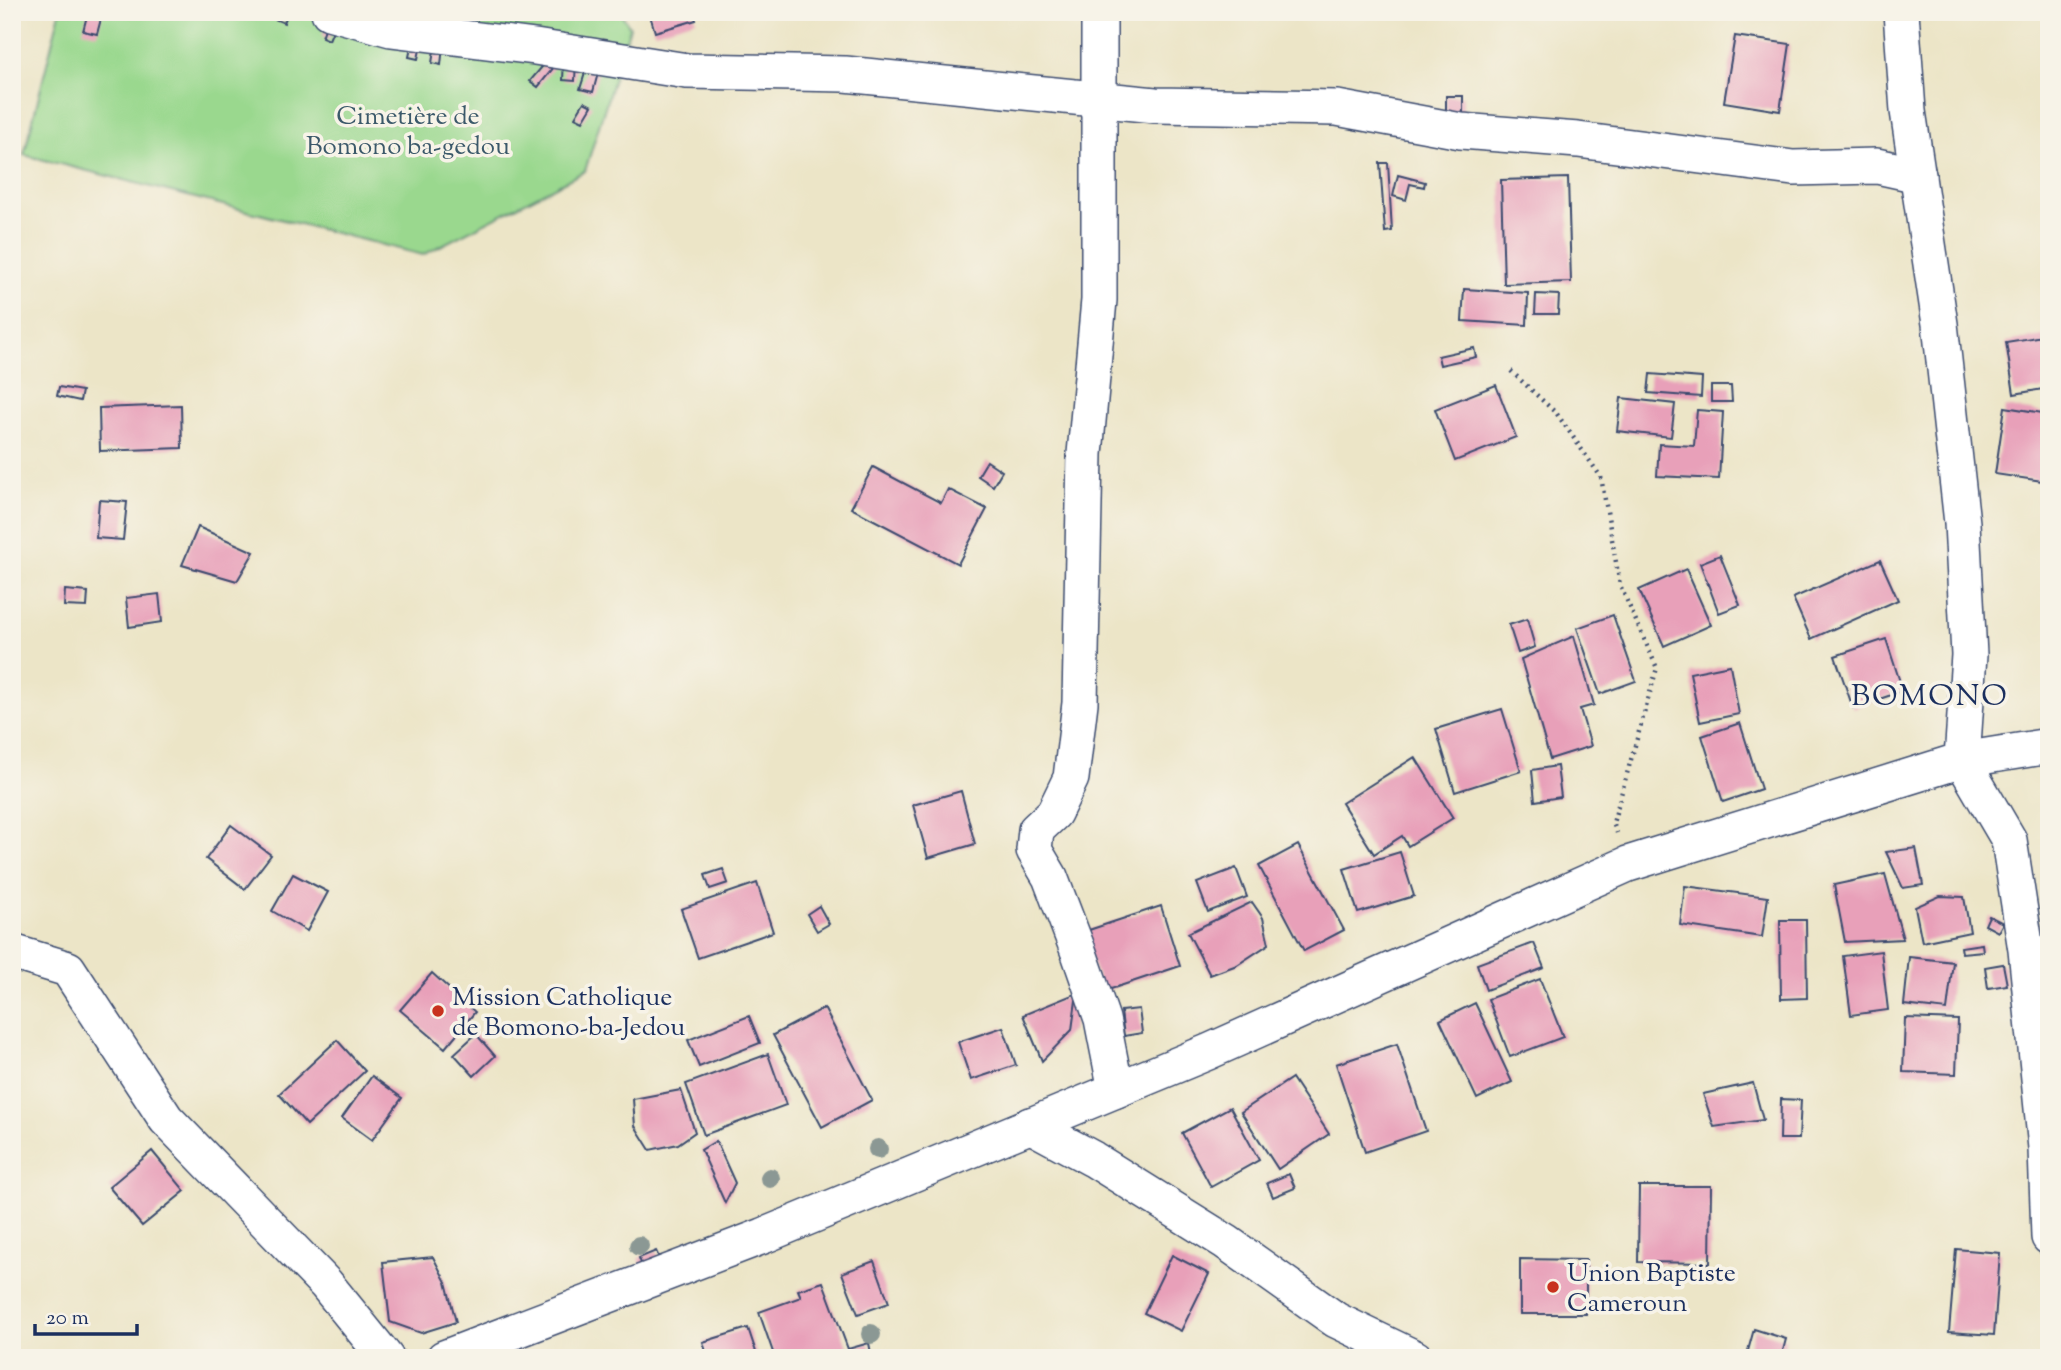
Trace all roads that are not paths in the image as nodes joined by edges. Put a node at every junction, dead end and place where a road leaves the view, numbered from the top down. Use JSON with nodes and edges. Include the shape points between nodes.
{"nodes":[{"id":1,"x":329,"y":12,"type":"edge"},
{"id":2,"x":1099,"y":12,"type":"edge"},
{"id":3,"x":1901,"y":12,"type":"edge"},
{"id":4,"x":1100,"y":100,"type":"junction"},
{"id":5,"x":1918,"y":175,"type":"junction"},
{"id":6,"x":2049,"y":746,"type":"edge"},
{"id":7,"x":1962,"y":760,"type":"junction"},
{"id":8,"x":12,"y":952,"type":"edge"},
{"id":9,"x":1116,"y":1090,"type":"junction"},
{"id":10,"x":1031,"y":1125,"type":"junction"},
{"id":11,"x":2049,"y":1237,"type":"edge"},
{"id":12,"x":386,"y":1358,"type":"edge"},
{"id":13,"x":444,"y":1358,"type":"edge"},
{"id":14,"x":1415,"y":1358,"type":"edge"}],
"edges":[{"from":1,"to":4,"type":"street","via":[[391,29],[687,71],[845,74]]},
{"from":2,"to":4,"type":"street"},
{"from":3,"to":5,"type":"street"},
{"from":4,"to":5,"type":"street","via":[[1337,108],[1461,131],[1578,140],[1780,167],[1877,166]]},
{"from":4,"to":9,"type":"street","via":[[1099,300],[1085,454],[1080,703],[1072,778],[1054,813],[1036,830],[1034,850],[1050,877],[1079,953],[1101,1018]]},
{"from":5,"to":7,"type":"street","via":[[1962,523],[1969,655]]},
{"from":6,"to":7,"type":"street"},
{"from":7,"to":9,"type":"street","via":[[1628,864]]},
{"from":7,"to":11,"type":"street","via":[[2009,840],[2026,950],[2045,1135]]},
{"from":8,"to":12,"type":"street","via":[[68,969],[166,1119],[326,1284]]},
{"from":9,"to":10,"type":"street"},
{"from":10,"to":13,"type":"street","via":[[763,1236]]},
{"from":10,"to":14,"type":"street","via":[[1226,1242],[1336,1320]]}]}
